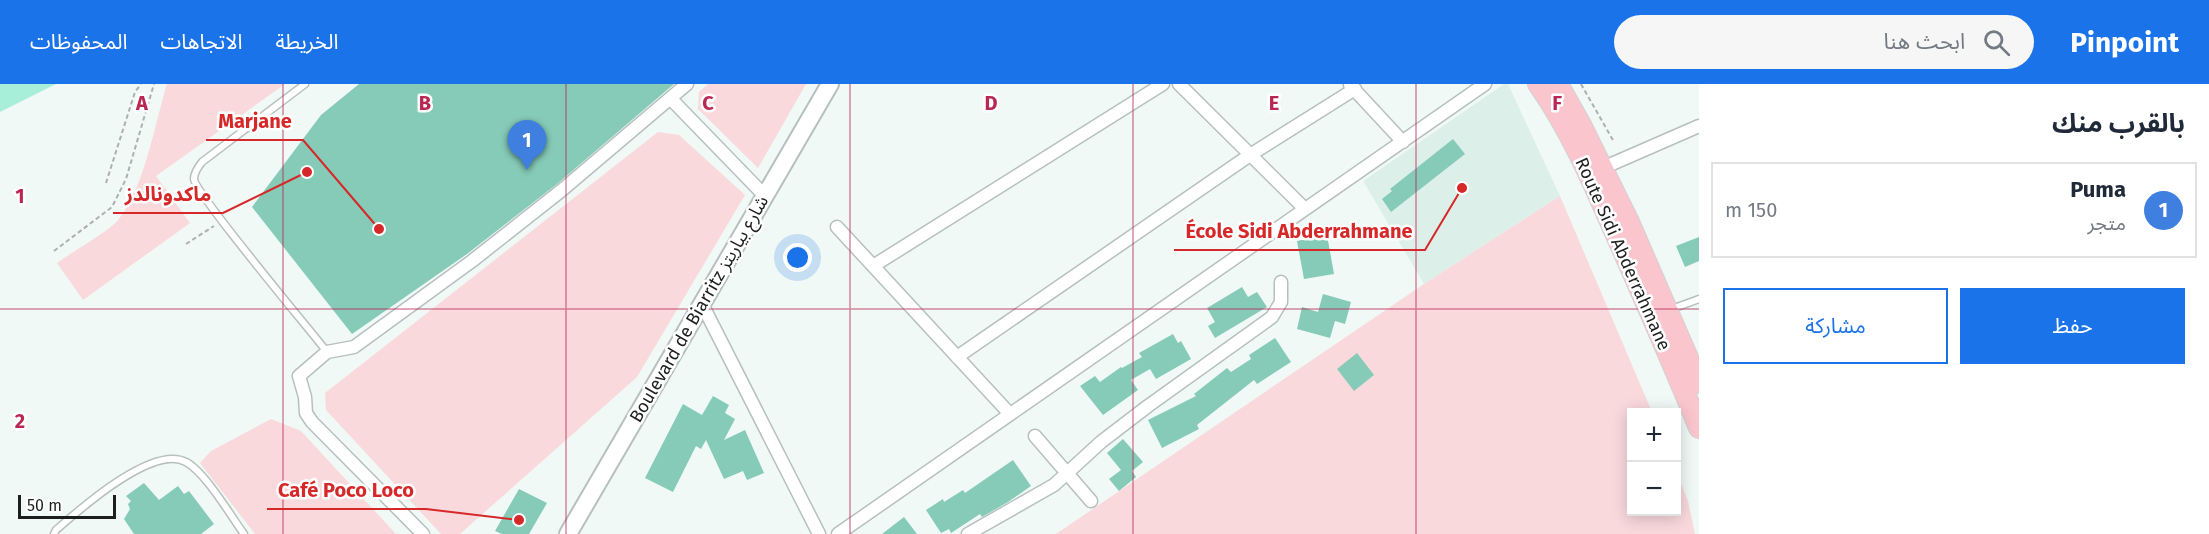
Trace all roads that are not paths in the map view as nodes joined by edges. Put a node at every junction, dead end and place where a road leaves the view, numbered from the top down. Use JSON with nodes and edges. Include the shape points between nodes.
{"nodes":[{"id":1,"x":305,"y":84,"type":"edge"},
{"id":2,"x":687,"y":84,"type":"edge"},
{"id":3,"x":830,"y":84,"type":"edge"},
{"id":4,"x":1163,"y":84,"type":"edge"},
{"id":5,"x":1179,"y":84,"type":"edge"},
{"id":6,"x":1485,"y":84,"type":"edge"},
{"id":7,"x":1538,"y":84,"type":"edge"},
{"id":8,"x":1563,"y":86,"type":"edge"},
{"id":9,"x":1352,"y":87,"type":"edge"},
{"id":10,"x":671,"y":99,"type":"junction"},
{"id":11,"x":1699,"y":126,"type":"edge"},
{"id":12,"x":1403,"y":142,"type":"junction"},
{"id":13,"x":1250,"y":155,"type":"junction"},
{"id":14,"x":1595,"y":171,"type":"junction"},
{"id":15,"x":765,"y":196,"type":"junction"},
{"id":16,"x":1305,"y":209,"type":"junction"},
{"id":17,"x":837,"y":227,"type":"dead end"},
{"id":18,"x":873,"y":266,"type":"junction"},
{"id":19,"x":1281,"y":282,"type":"dead end"},
{"id":20,"x":1699,"y":299,"type":"edge"},
{"id":21,"x":702,"y":304,"type":"junction"},
{"id":22,"x":1668,"y":310,"type":"junction"},
{"id":23,"x":327,"y":352,"type":"junction"},
{"id":24,"x":957,"y":357,"type":"junction"},
{"id":25,"x":1699,"y":383,"type":"edge"},
{"id":26,"x":1009,"y":413,"type":"junction"},
{"id":27,"x":1699,"y":428,"type":"edge"},
{"id":28,"x":1035,"y":436,"type":"dead end"},
{"id":29,"x":1067,"y":473,"type":"junction"},
{"id":30,"x":1091,"y":501,"type":"dead end"},
{"id":31,"x":54,"y":534,"type":"edge"},
{"id":32,"x":244,"y":534,"type":"edge"},
{"id":33,"x":423,"y":534,"type":"edge"},
{"id":34,"x":568,"y":534,"type":"edge"},
{"id":35,"x":819,"y":534,"type":"edge"},
{"id":36,"x":838,"y":534,"type":"edge"},
{"id":37,"x":968,"y":534,"type":"edge"}],
"edges":[{"from":1,"to":23,"type":"lane","via":[[202,162],[194,179]]},
{"from":2,"to":10,"type":"street"},
{"from":3,"to":15,"type":"street","name":"Boulevard de Biarritz شارع بياريتز"},
{"from":4,"to":18,"type":"street"},
{"from":5,"to":13,"type":"street"},
{"from":6,"to":12,"type":"street"},
{"from":7,"to":14,"type":"main road","name":"Route Sidi Abderrahmane"},
{"from":8,"to":14,"type":"main road","name":"Route Sidi Abderrahmane"},
{"from":9,"to":12,"type":"street"},
{"from":9,"to":13,"type":"street"},
{"from":10,"to":15,"type":"street"},
{"from":10,"to":23,"type":"street","via":[[471,261],[354,346]]},
{"from":11,"to":14,"type":"street"},
{"from":12,"to":16,"type":"street"},
{"from":13,"to":16,"type":"street"},
{"from":13,"to":24,"type":"street"},
{"from":14,"to":22,"type":"main road","name":"Route Sidi Abderrahmane"},
{"from":14,"to":27,"type":"main road","name":"Route Sidi Abderrahmane"},
{"from":15,"to":21,"type":"street","name":"Boulevard de Biarritz شارع بياريتز"},
{"from":16,"to":26,"type":"street"},
{"from":17,"to":18,"type":"street"},
{"from":18,"to":24,"type":"street"},
{"from":19,"to":29,"type":"street","via":[[1281,302],[1272,317],[1138,413]]},
{"from":20,"to":22,"type":"lane"},
{"from":21,"to":34,"type":"street","name":"Boulevard de Biarritz شارع بياريتز"},
{"from":21,"to":35,"type":"street"},
{"from":22,"to":25,"type":"main road","name":"Route Sidi Abderrahmane"},
{"from":23,"to":33,"type":"street","via":[[299,376],[306,413]]},
{"from":24,"to":26,"type":"street"},
{"from":26,"to":36,"type":"street"},
{"from":28,"to":29,"type":"street"},
{"from":29,"to":30,"type":"street"},
{"from":29,"to":37,"type":"street","via":[[1044,492]]},
{"from":31,"to":32,"type":"lane","via":[[79,510],[118,483],[147,465],[168,459],[186,462],[194,468]]}]}
